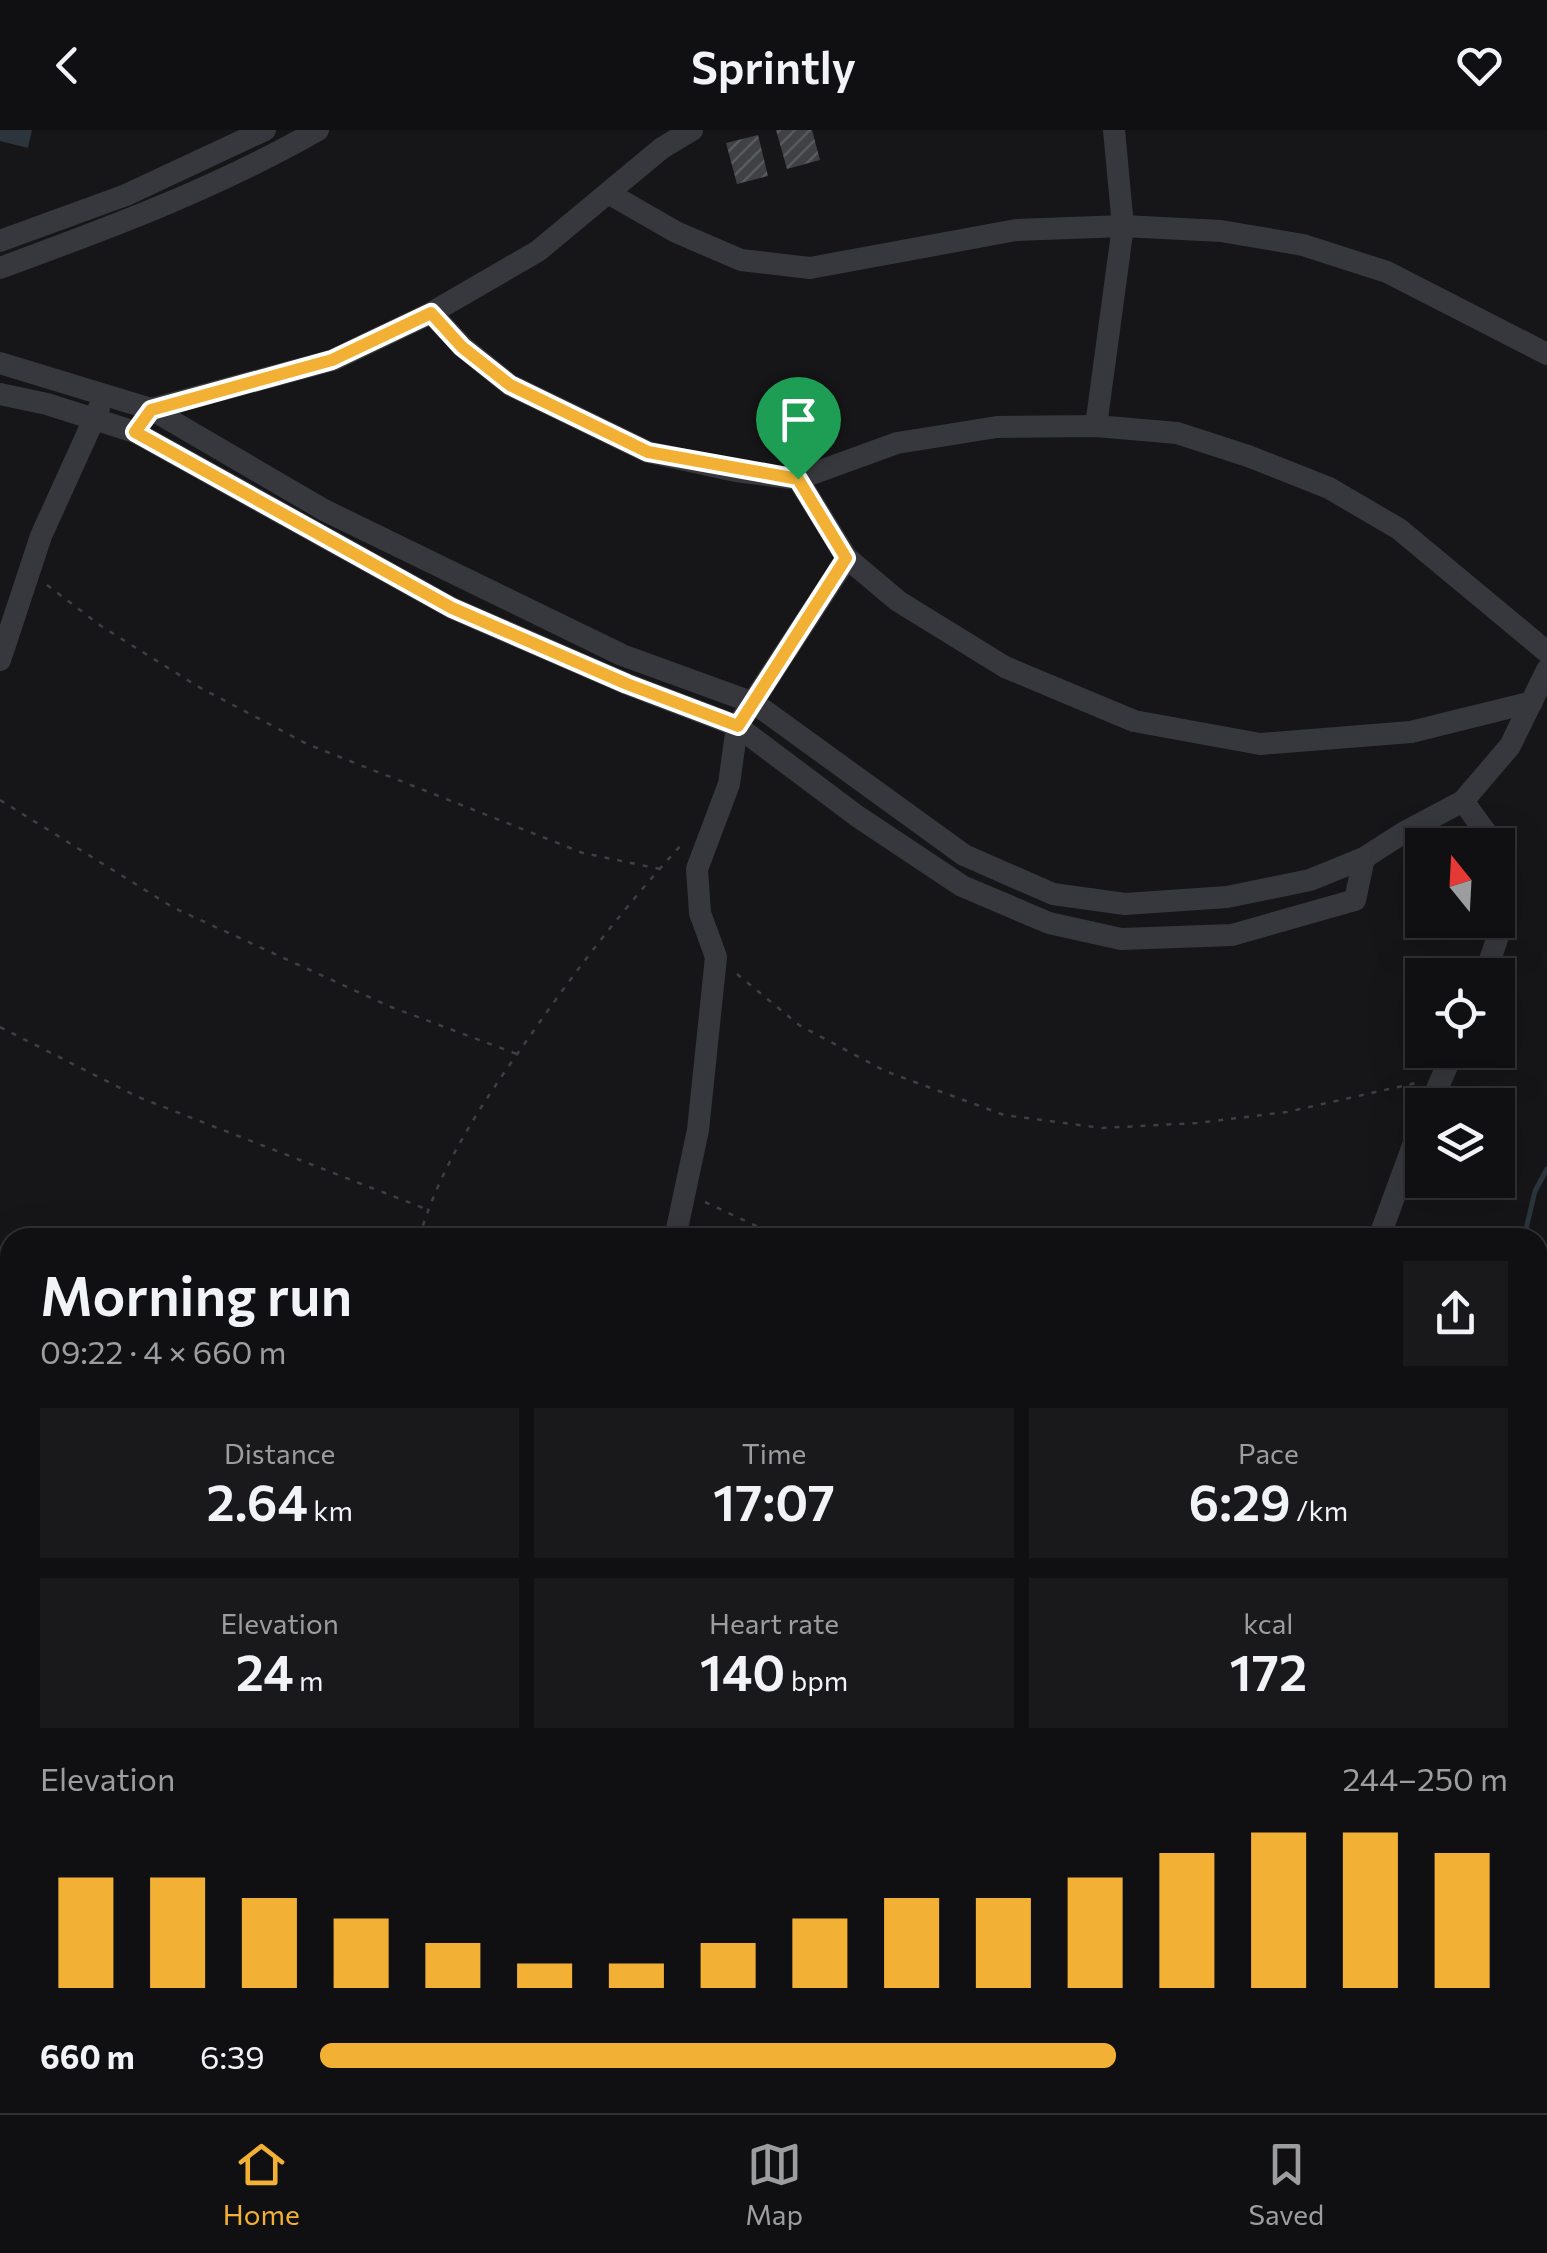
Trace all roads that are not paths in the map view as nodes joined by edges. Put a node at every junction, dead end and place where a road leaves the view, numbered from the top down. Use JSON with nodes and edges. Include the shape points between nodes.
{"nodes":[{"id":1,"x":265,"y":130,"type":"edge"},
{"id":2,"x":318,"y":130,"type":"edge"},
{"id":3,"x":692,"y":130,"type":"edge"},
{"id":4,"x":1114,"y":130,"type":"edge"},
{"id":5,"x":608,"y":193,"type":"junction"},
{"id":6,"x":1122,"y":226,"type":"junction"},
{"id":7,"x":3,"y":238,"type":"edge"},
{"id":8,"x":0,"y":268,"type":"edge"},
{"id":9,"x":431,"y":313,"type":"junction"},
{"id":10,"x":1547,"y":354,"type":"edge"},
{"id":11,"x":0,"y":364,"type":"edge"},
{"id":12,"x":0,"y":394,"type":"edge"},
{"id":13,"x":107,"y":396,"type":"junction"},
{"id":14,"x":151,"y":410,"type":"junction"},
{"id":15,"x":92,"y":418,"type":"junction"},
{"id":16,"x":1096,"y":426,"type":"junction"},
{"id":17,"x":135,"y":432,"type":"junction"},
{"id":18,"x":798,"y":479,"type":"junction"},
{"id":19,"x":846,"y":558,"type":"junction"},
{"id":20,"x":1547,"y":652,"type":"edge"},
{"id":21,"x":0,"y":660,"type":"edge"},
{"id":22,"x":1547,"y":670,"type":"edge"},
{"id":23,"x":1532,"y":702,"type":"junction"},
{"id":24,"x":754,"y":703,"type":"junction"},
{"id":25,"x":738,"y":726,"type":"junction"},
{"id":26,"x":1464,"y":801,"type":"junction"},
{"id":27,"x":1483,"y":828,"type":"edge"},
{"id":28,"x":1364,"y":858,"type":"junction"},
{"id":29,"x":1405,"y":1167,"type":"edge"},
{"id":30,"x":677,"y":1228,"type":"edge"},
{"id":31,"x":1383,"y":1228,"type":"edge"}],
"edges":[{"from":1,"to":7,"type":"street","via":[[126,195]]},
{"from":2,"to":8,"type":"street","via":[[170,204]]},
{"from":3,"to":5,"type":"street"},
{"from":4,"to":6,"type":"street"},
{"from":5,"to":6,"type":"street","via":[[741,260],[810,268],[1016,230]]},
{"from":5,"to":9,"type":"street","via":[[538,250]]},
{"from":6,"to":10,"type":"street","via":[[1221,231],[1304,245],[1387,272]]},
{"from":6,"to":16,"type":"street"},
{"from":9,"to":14,"type":"street","via":[[332,360]]},
{"from":9,"to":18,"type":"street","via":[[510,385],[648,452]]},
{"from":11,"to":13,"type":"street"},
{"from":12,"to":15,"type":"street"},
{"from":13,"to":14,"type":"street"},
{"from":13,"to":15,"type":"street"},
{"from":14,"to":17,"type":"street"},
{"from":14,"to":24,"type":"street","via":[[324,510],[605,647]]},
{"from":15,"to":17,"type":"street"},
{"from":15,"to":21,"type":"street","via":[[41,536]]},
{"from":16,"to":18,"type":"street","via":[[997,427],[897,443]]},
{"from":16,"to":20,"type":"street","via":[[1177,434],[1329,488],[1399,529]]},
{"from":17,"to":25,"type":"street","via":[[452,608]]},
{"from":18,"to":19,"type":"street"},
{"from":19,"to":23,"type":"street","via":[[898,601],[1005,668],[1134,721],[1260,744],[1411,732]]},
{"from":19,"to":24,"type":"street"},
{"from":22,"to":23,"type":"street"},
{"from":23,"to":26,"type":"street","via":[[1510,746]]},
{"from":24,"to":25,"type":"street"},
{"from":24,"to":28,"type":"street","via":[[964,855],[1054,894],[1125,904],[1227,897],[1310,880]]},
{"from":25,"to":28,"type":"street","via":[[962,886],[1085,931],[1121,938],[1232,935],[1355,900]]},
{"from":25,"to":30,"type":"street","via":[[729,784],[698,868],[700,914],[716,957],[698,1130]]},
{"from":26,"to":27,"type":"street"},
{"from":26,"to":28,"type":"street"},
{"from":29,"to":31,"type":"street"}]}
